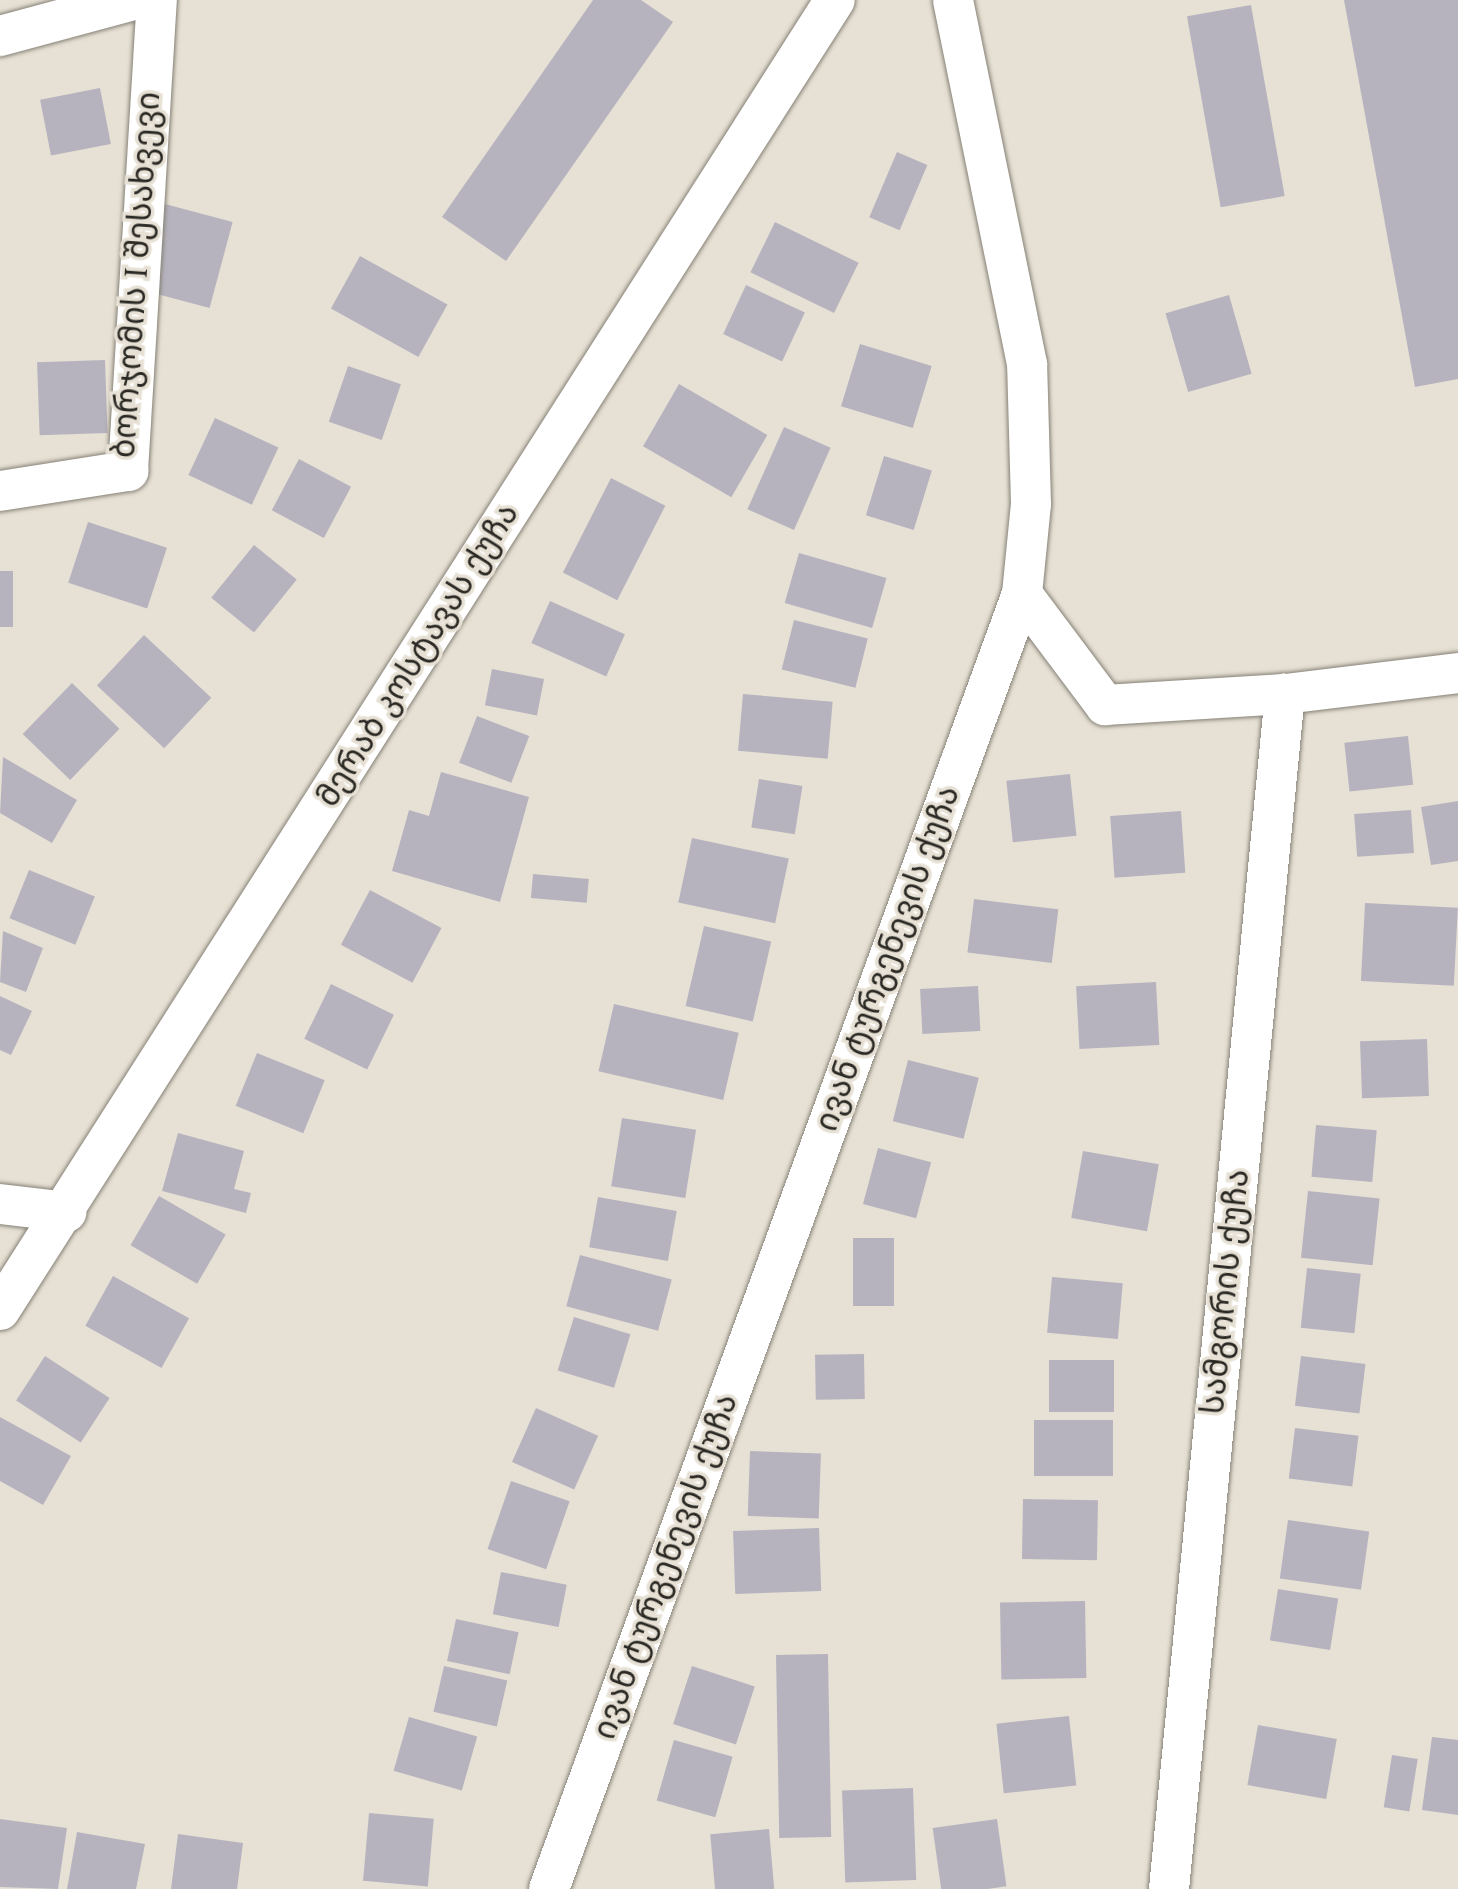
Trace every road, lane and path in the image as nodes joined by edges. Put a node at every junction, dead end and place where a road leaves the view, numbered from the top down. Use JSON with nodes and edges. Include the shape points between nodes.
{"nodes":[{"id":1,"x":133,"y":0,"type":"edge"},
{"id":2,"x":157,"y":0,"type":"edge"},
{"id":3,"x":835,"y":0,"type":"edge"},
{"id":4,"x":953,"y":0,"type":"edge"},
{"id":5,"x":0,"y":36,"type":"edge"},
{"id":6,"x":0,"y":491,"type":"edge"},
{"id":7,"x":1022,"y":594,"type":"junction"},
{"id":8,"x":1458,"y":673,"type":"edge"},
{"id":9,"x":1285,"y":694,"type":"junction"},
{"id":10,"x":0,"y":1204,"type":"edge"},
{"id":11,"x":67,"y":1212,"type":"junction"},
{"id":12,"x":0,"y":1310,"type":"edge"},
{"id":13,"x":549,"y":1889,"type":"edge"},
{"id":14,"x":1169,"y":1889,"type":"edge"}],
"edges":[{"from":1,"to":5,"type":"street"},
{"from":2,"to":6,"type":"street","name":"ბორჯომის I შესახვევი","via":[[128,471]]},
{"from":3,"to":11,"type":"street","name":"მერაბ კოსტავას ქუჩა"},
{"from":4,"to":7,"type":"street","name":"ივან ტურგენევის ქუჩა","via":[[1027,364],[1031,504]]},
{"from":7,"to":9,"type":"street","via":[[1105,705]]},
{"from":7,"to":13,"type":"street","name":"ივან ტურგენევის ქუჩა"},
{"from":8,"to":9,"type":"street"},
{"from":9,"to":14,"type":"street","name":"სამგორის ქუჩა"},
{"from":10,"to":11,"type":"street"},
{"from":11,"to":12,"type":"street","name":"მერაბ კოსტავას ქუჩა"}]}
